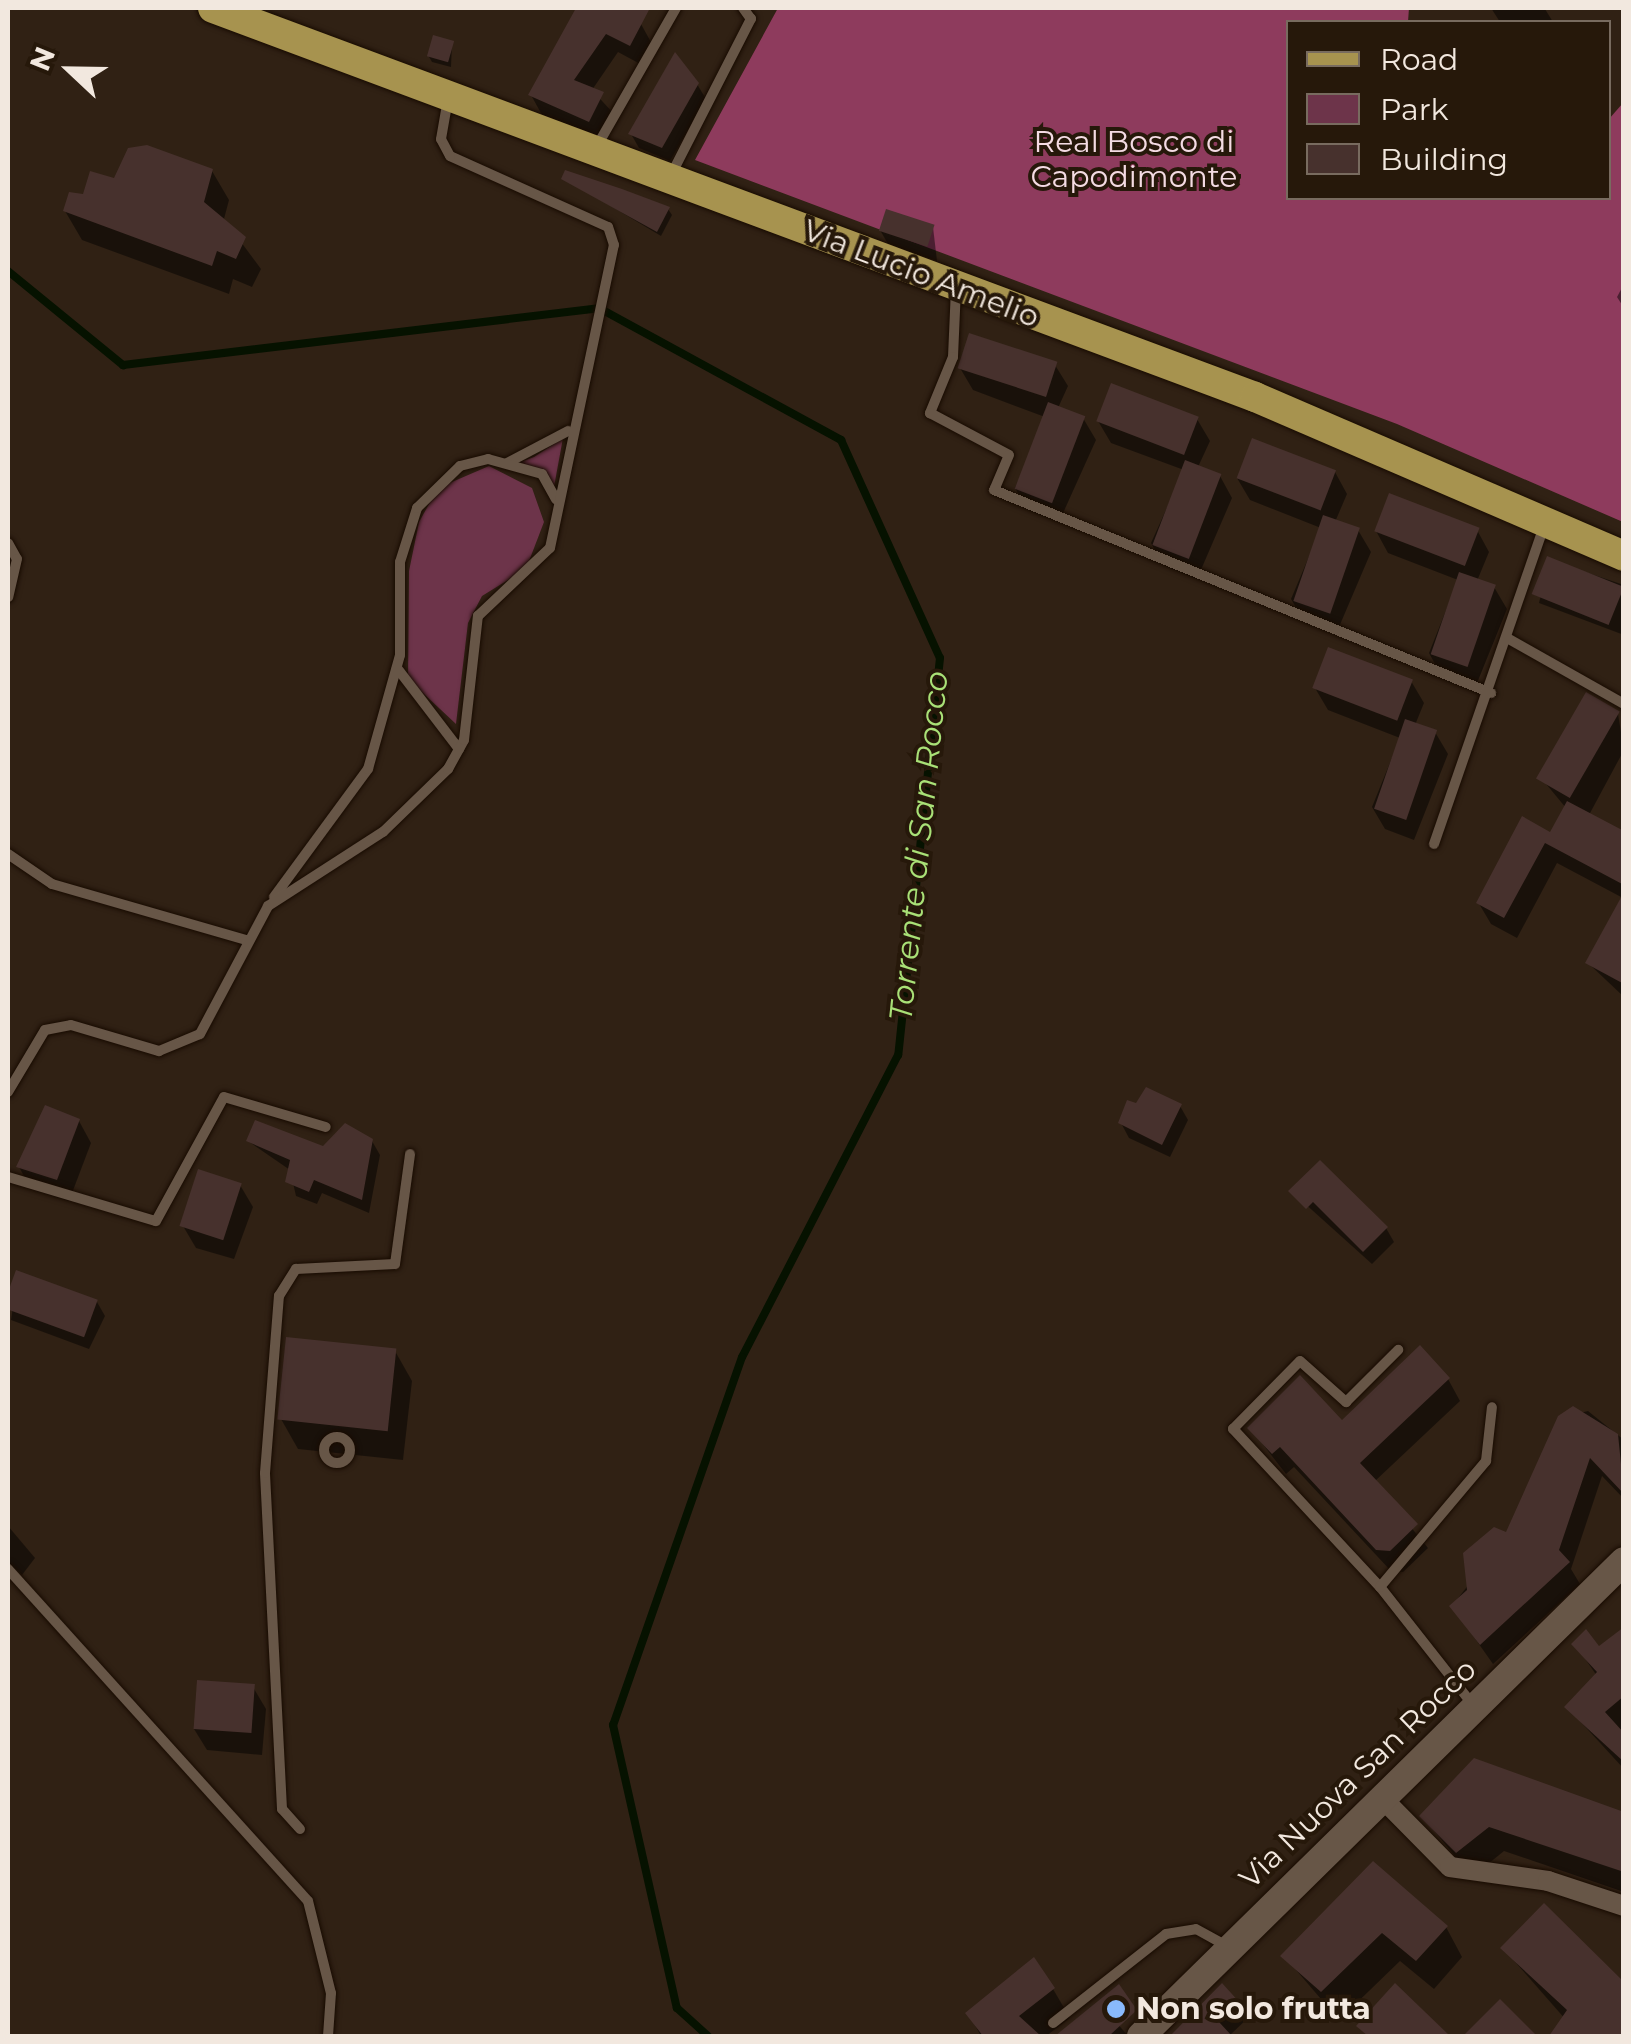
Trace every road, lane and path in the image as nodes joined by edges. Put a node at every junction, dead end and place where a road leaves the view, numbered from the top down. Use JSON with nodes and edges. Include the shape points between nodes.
{"nodes":[{"id":1,"x":214,"y":8,"type":"edge"},
{"id":2,"x":676,"y":8,"type":"edge"},
{"id":3,"x":742,"y":8,"type":"edge"},
{"id":4,"x":448,"y":98,"type":"junction"},
{"id":5,"x":594,"y":151,"type":"junction"},
{"id":6,"x":670,"y":178,"type":"junction"},
{"id":7,"x":956,"y":286,"type":"junction"},
{"id":8,"x":568,"y":431,"type":"junction"},
{"id":9,"x":506,"y":463,"type":"junction"},
{"id":10,"x":557,"y":500,"type":"junction"},
{"id":11,"x":1546,"y":521,"type":"junction"},
{"id":12,"x":8,"y":543,"type":"edge"},
{"id":13,"x":1624,"y":556,"type":"edge"},
{"id":14,"x":8,"y":597,"type":"edge"},
{"id":15,"x":1509,"y":639,"type":"junction"},
{"id":16,"x":397,"y":668,"type":"junction"},
{"id":17,"x":1491,"y":693,"type":"junction"},
{"id":18,"x":1624,"y":704,"type":"edge"},
{"id":19,"x":459,"y":749,"type":"junction"},
{"id":20,"x":1434,"y":844,"type":"dead end"},
{"id":21,"x":8,"y":854,"type":"edge"},
{"id":22,"x":268,"y":906,"type":"junction"},
{"id":23,"x":246,"y":940,"type":"junction"},
{"id":24,"x":8,"y":1092,"type":"edge"},
{"id":25,"x":326,"y":1127,"type":"dead end"},
{"id":26,"x":410,"y":1154,"type":"dead end"},
{"id":27,"x":8,"y":1177,"type":"edge"},
{"id":28,"x":1398,"y":1350,"type":"dead end"},
{"id":29,"x":1492,"y":1407,"type":"dead end"},
{"id":30,"x":1624,"y":1562,"type":"edge"},
{"id":31,"x":8,"y":1569,"type":"edge"},
{"id":32,"x":1380,"y":1587,"type":"junction"},
{"id":33,"x":1474,"y":1707,"type":"junction"},
{"id":34,"x":1381,"y":1796,"type":"junction"},
{"id":35,"x":300,"y":1828,"type":"dead end"},
{"id":36,"x":1624,"y":1906,"type":"edge"},
{"id":37,"x":1227,"y":1946,"type":"junction"},
{"id":38,"x":1054,"y":2022,"type":"dead end"},
{"id":39,"x":328,"y":2036,"type":"edge"},
{"id":40,"x":1141,"y":2036,"type":"edge"}],
"edges":[{"from":1,"to":4,"type":"main road","name":"Via Lucio Amelio"},
{"from":2,"to":5,"type":"lane"},
{"from":3,"to":6,"type":"lane","via":[[751,19]]},
{"from":4,"to":5,"type":"main road","name":"Via Lucio Amelio"},
{"from":4,"to":8,"type":"lane","via":[[441,139],[450,156],[608,227],[614,246]]},
{"from":5,"to":6,"type":"main road","name":"Via Lucio Amelio"},
{"from":6,"to":7,"type":"main road","name":"Via Lucio Amelio"},
{"from":7,"to":11,"type":"main road","name":"Via Lucio Amelio","via":[[1255,398]]},
{"from":7,"to":17,"type":"lane","via":[[952,356],[930,413],[1008,455],[994,490]]},
{"from":8,"to":9,"type":"lane"},
{"from":8,"to":10,"type":"lane"},
{"from":9,"to":10,"type":"lane","via":[[542,474]]},
{"from":9,"to":16,"type":"lane","via":[[460,466],[416,508],[400,562]]},
{"from":10,"to":19,"type":"lane","via":[[550,548],[478,616]]},
{"from":11,"to":13,"type":"main road","name":"Via Lucio Amelio"},
{"from":11,"to":15,"type":"lane"},
{"from":12,"to":14,"type":"lane","via":[[18,559]]},
{"from":15,"to":17,"type":"lane"},
{"from":15,"to":18,"type":"lane"},
{"from":16,"to":19,"type":"lane"},
{"from":16,"to":22,"type":"lane","via":[[368,769]]},
{"from":17,"to":20,"type":"lane"},
{"from":19,"to":22,"type":"lane","via":[[383,832]]},
{"from":21,"to":23,"type":"lane","via":[[52,884]]},
{"from":22,"to":23,"type":"lane"},
{"from":23,"to":24,"type":"lane","via":[[230,988],[200,1034],[159,1050],[72,1025],[45,1030]]},
{"from":25,"to":27,"type":"lane","via":[[224,1097],[156,1221]]},
{"from":26,"to":35,"type":"lane","via":[[395,1264],[296,1268],[279,1296],[265,1473],[282,1809]]},
{"from":28,"to":32,"type":"lane","via":[[1346,1402],[1300,1360],[1234,1428]]},
{"from":29,"to":32,"type":"lane","via":[[1486,1462]]},
{"from":30,"to":33,"type":"main road","name":"Via Nuova San Rocco"},
{"from":31,"to":39,"type":"lane","via":[[308,1901],[331,1993]]},
{"from":32,"to":33,"type":"lane"},
{"from":33,"to":34,"type":"main road","name":"Via Nuova San Rocco"},
{"from":34,"to":36,"type":"street","via":[[1450,1867],[1548,1881]]},
{"from":34,"to":37,"type":"main road","name":"Via Nuova San Rocco"},
{"from":37,"to":38,"type":"lane","via":[[1196,1929],[1166,1934]]},
{"from":37,"to":40,"type":"main road","name":"Via Nuova San Rocco"}]}
